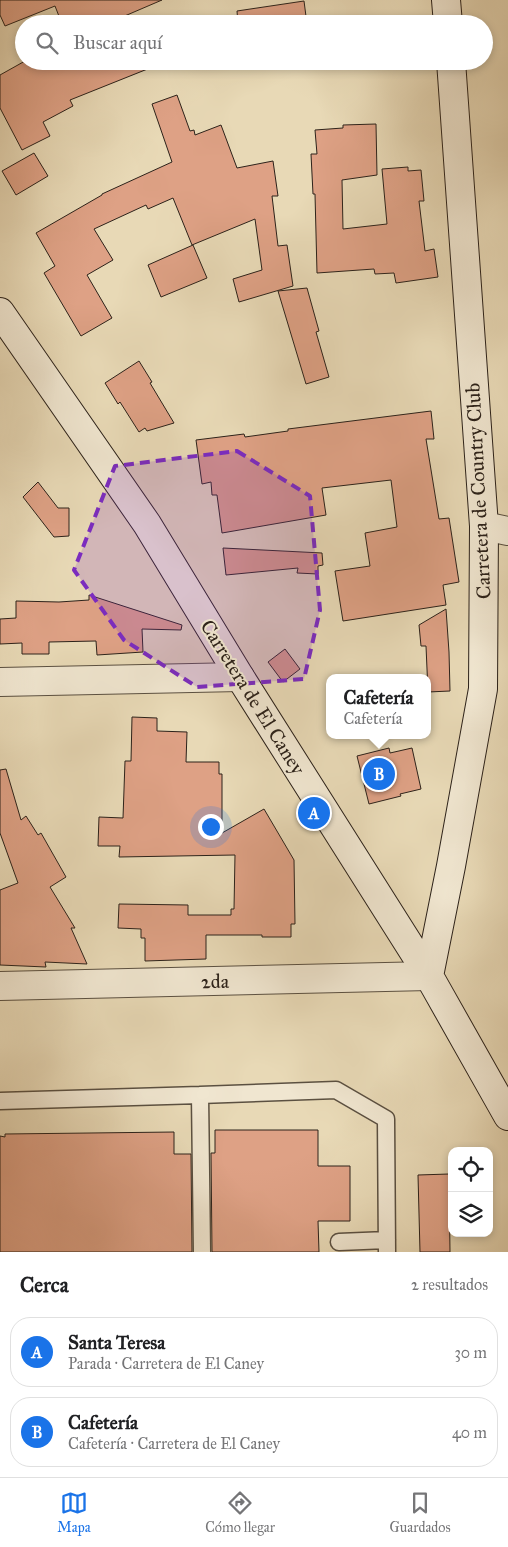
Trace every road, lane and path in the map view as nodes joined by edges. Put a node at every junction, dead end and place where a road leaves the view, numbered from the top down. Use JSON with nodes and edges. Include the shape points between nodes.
{"nodes":[{"id":1,"x":446,"y":0,"type":"edge"},
{"id":2,"x":447,"y":15,"type":"edge"},
{"id":3,"x":451,"y":70,"type":"edge"},
{"id":4,"x":1,"y":315,"type":"edge"},
{"id":5,"x":496,"y":528,"type":"edge"},
{"id":6,"x":240,"y":677,"type":"junction"},
{"id":7,"x":0,"y":682,"type":"edge"},
{"id":8,"x":429,"y":976,"type":"junction"},
{"id":9,"x":0,"y":986,"type":"edge"},
{"id":10,"x":200,"y":1095,"type":"junction"},
{"id":11,"x":0,"y":1101,"type":"edge"},
{"id":12,"x":508,"y":1116,"type":"edge"},
{"id":13,"x":339,"y":1242,"type":"dead end"},
{"id":14,"x":387,"y":1246,"type":"edge"},
{"id":15,"x":202,"y":1252,"type":"edge"}],
"edges":[{"from":1,"to":2,"type":"street"},
{"from":3,"to":5,"type":"street","name":"Carretera de Country Club"},
{"from":4,"to":6,"type":"street","name":"Carretera de El Caney","via":[[147,524]]},
{"from":5,"to":8,"type":"street","name":"Carretera de Country Club","via":[[483,689]]},
{"from":6,"to":7,"type":"street"},
{"from":6,"to":8,"type":"street","name":"Carretera de El Caney"},
{"from":8,"to":9,"type":"street","name":"2da"},
{"from":8,"to":12,"type":"street","name":"Carretera de El Caney"},
{"from":10,"to":11,"type":"lane"},
{"from":10,"to":14,"type":"lane","via":[[336,1090],[386,1119]]},
{"from":10,"to":15,"type":"lane"},
{"from":13,"to":14,"type":"lane"}]}
